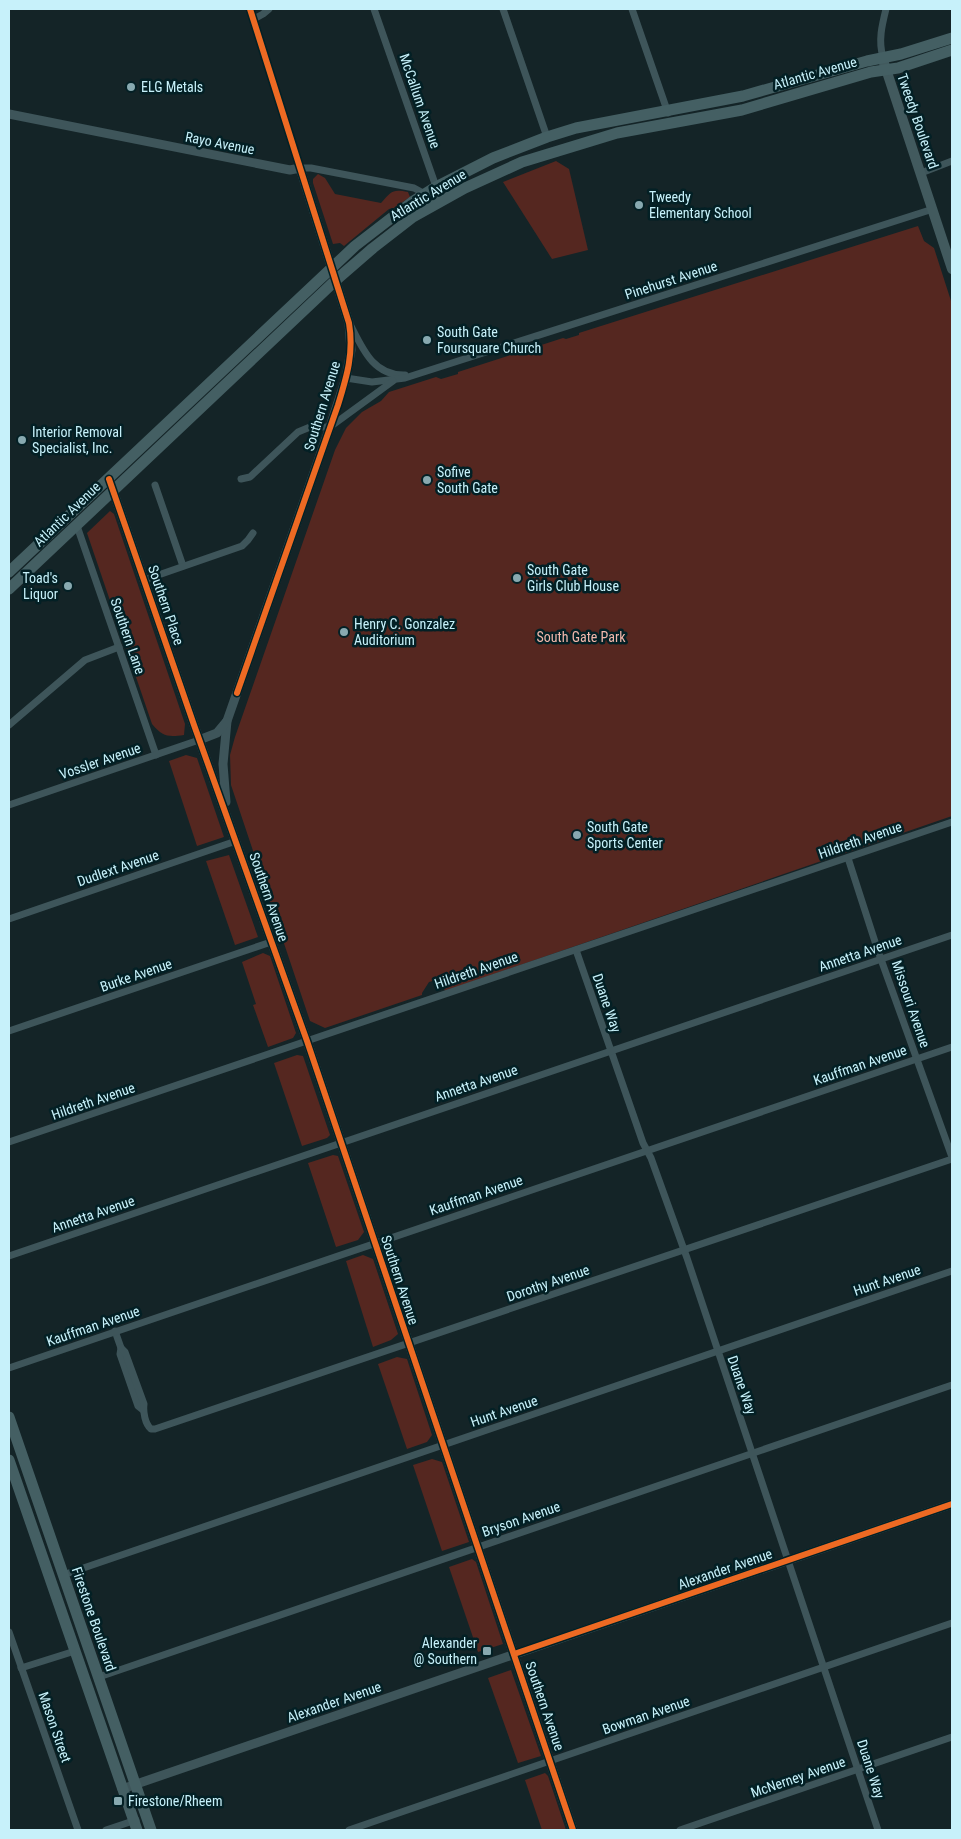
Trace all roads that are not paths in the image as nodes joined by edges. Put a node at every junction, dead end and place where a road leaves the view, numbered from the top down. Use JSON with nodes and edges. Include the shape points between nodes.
{"nodes":[{"id":1,"x":250,"y":9,"type":"edge"},
{"id":2,"x":269,"y":9,"type":"edge"},
{"id":3,"x":374,"y":9,"type":"edge"},
{"id":4,"x":503,"y":9,"type":"edge"},
{"id":5,"x":632,"y":9,"type":"edge"},
{"id":6,"x":886,"y":9,"type":"edge"},
{"id":7,"x":254,"y":19,"type":"junction"},
{"id":8,"x":952,"y":38,"type":"edge"},
{"id":9,"x":952,"y":50,"type":"edge"},
{"id":10,"x":882,"y":57,"type":"junction"},
{"id":11,"x":886,"y":70,"type":"junction"},
{"id":12,"x":667,"y":112,"type":"junction"},
{"id":13,"x":9,"y":114,"type":"edge"},
{"id":14,"x":671,"y":123,"type":"junction"},
{"id":15,"x":547,"y":137,"type":"junction"},
{"id":16,"x":952,"y":161,"type":"edge"},
{"id":17,"x":300,"y":168,"type":"junction"},
{"id":18,"x":921,"y":173,"type":"junction"},
{"id":19,"x":436,"y":187,"type":"junction"},
{"id":20,"x":425,"y":194,"type":"junction"},
{"id":21,"x":441,"y":201,"type":"junction"},
{"id":22,"x":933,"y":209,"type":"junction"},
{"id":23,"x":332,"y":268,"type":"junction"},
{"id":24,"x":952,"y":269,"type":"edge"},
{"id":25,"x":336,"y":280,"type":"junction"},
{"id":26,"x":349,"y":323,"type":"junction"},
{"id":27,"x":416,"y":375,"type":"junction"},
{"id":28,"x":346,"y":378,"type":"junction"},
{"id":29,"x":395,"y":380,"type":"junction"},
{"id":30,"x":330,"y":427,"type":"junction"},
{"id":31,"x":109,"y":479,"type":"junction"},
{"id":32,"x":241,"y":479,"type":"dead end"},
{"id":33,"x":155,"y":485,"type":"dead end"},
{"id":34,"x":113,"y":491,"type":"junction"},
{"id":35,"x":77,"y":526,"type":"junction"},
{"id":36,"x":253,"y":532,"type":"dead end"},
{"id":37,"x":182,"y":566,"type":"junction"},
{"id":38,"x":9,"y":572,"type":"edge"},
{"id":39,"x":144,"y":580,"type":"junction"},
{"id":40,"x":9,"y":589,"type":"edge"},
{"id":41,"x":119,"y":647,"type":"junction"},
{"id":42,"x":227,"y":721,"type":"junction"},
{"id":43,"x":9,"y":725,"type":"edge"},
{"id":44,"x":199,"y":740,"type":"junction"},
{"id":45,"x":156,"y":755,"type":"junction"},
{"id":46,"x":9,"y":806,"type":"edge"},
{"id":47,"x":952,"y":822,"type":"edge"},
{"id":48,"x":230,"y":825,"type":"junction"},
{"id":49,"x":236,"y":841,"type":"junction"},
{"id":50,"x":848,"y":858,"type":"junction"},
{"id":51,"x":9,"y":919,"type":"edge"},
{"id":52,"x":952,"y":935,"type":"edge"},
{"id":53,"x":271,"y":942,"type":"junction"},
{"id":54,"x":576,"y":950,"type":"junction"},
{"id":55,"x":882,"y":959,"type":"junction"},
{"id":56,"x":9,"y":1031,"type":"edge"},
{"id":57,"x":307,"y":1041,"type":"junction"},
{"id":58,"x":952,"y":1047,"type":"edge"},
{"id":59,"x":612,"y":1051,"type":"junction"},
{"id":60,"x":917,"y":1059,"type":"junction"},
{"id":61,"x":9,"y":1142,"type":"edge"},
{"id":62,"x":341,"y":1143,"type":"junction"},
{"id":63,"x":647,"y":1151,"type":"junction"},
{"id":64,"x":952,"y":1158,"type":"edge"},
{"id":65,"x":375,"y":1242,"type":"junction"},
{"id":66,"x":683,"y":1251,"type":"junction"},
{"id":67,"x":9,"y":1256,"type":"edge"},
{"id":68,"x":952,"y":1271,"type":"edge"},
{"id":69,"x":115,"y":1331,"type":"junction"},
{"id":70,"x":408,"y":1344,"type":"junction"},
{"id":71,"x":718,"y":1352,"type":"junction"},
{"id":72,"x":9,"y":1368,"type":"edge"},
{"id":73,"x":952,"y":1385,"type":"edge"},
{"id":74,"x":9,"y":1417,"type":"edge"},
{"id":75,"x":442,"y":1445,"type":"junction"},
{"id":76,"x":752,"y":1454,"type":"junction"},
{"id":77,"x":9,"y":1460,"type":"edge"},
{"id":78,"x":12,"y":1482,"type":"edge"},
{"id":79,"x":952,"y":1504,"type":"edge"},
{"id":80,"x":477,"y":1548,"type":"junction"},
{"id":81,"x":788,"y":1560,"type":"junction"},
{"id":82,"x":63,"y":1575,"type":"junction"},
{"id":83,"x":952,"y":1623,"type":"edge"},
{"id":84,"x":9,"y":1632,"type":"edge"},
{"id":85,"x":75,"y":1651,"type":"junction"},
{"id":86,"x":514,"y":1654,"type":"junction"},
{"id":87,"x":824,"y":1667,"type":"junction"},
{"id":88,"x":22,"y":1668,"type":"junction"},
{"id":89,"x":99,"y":1677,"type":"junction"},
{"id":90,"x":952,"y":1737,"type":"edge"},
{"id":91,"x":550,"y":1761,"type":"junction"},
{"id":92,"x":858,"y":1770,"type":"junction"},
{"id":93,"x":136,"y":1784,"type":"junction"},
{"id":94,"x":122,"y":1789,"type":"junction"},
{"id":95,"x":146,"y":1816,"type":"junction"},
{"id":96,"x":135,"y":1826,"type":"edge"},
{"id":97,"x":78,"y":1830,"type":"edge"},
{"id":98,"x":106,"y":1830,"type":"edge"},
{"id":99,"x":151,"y":1830,"type":"edge"},
{"id":100,"x":349,"y":1830,"type":"edge"},
{"id":101,"x":573,"y":1830,"type":"edge"},
{"id":102,"x":680,"y":1830,"type":"edge"},
{"id":103,"x":878,"y":1830,"type":"edge"}],
"edges":[{"from":1,"to":7,"type":"street","name":"Southern Avenue"},
{"from":2,"to":7,"type":"street"},
{"from":3,"to":19,"type":"street","name":"McCallum Avenue"},
{"from":4,"to":15,"type":"street"},
{"from":5,"to":12,"type":"street"},
{"from":6,"to":10,"type":"street","name":"Tweedy Boulevard","via":[[881,34]]},
{"from":7,"to":17,"type":"street","name":"Southern Avenue"},
{"from":8,"to":10,"type":"main road","name":"Atlantic Avenue"},
{"from":9,"to":11,"type":"main road","name":"Atlantic Avenue"},
{"from":10,"to":11,"type":"main road","name":"Tweedy Boulevard"},
{"from":10,"to":12,"type":"main road","name":"Atlantic Avenue","via":[[743,96]]},
{"from":11,"to":14,"type":"main road","name":"Atlantic Avenue","via":[[731,113]]},
{"from":11,"to":18,"type":"main road","name":"Tweedy Boulevard"},
{"from":12,"to":14,"type":"street"},
{"from":12,"to":15,"type":"main road","name":"Atlantic Avenue","via":[[576,128]]},
{"from":13,"to":17,"type":"street","name":"Rayo Avenue","via":[[290,170]]},
{"from":14,"to":21,"type":"main road","name":"Atlantic Avenue","via":[[617,133],[522,162]]},
{"from":15,"to":19,"type":"main road","name":"Atlantic Avenue","via":[[493,158]]},
{"from":16,"to":18,"type":"street"},
{"from":17,"to":20,"type":"street","name":"Rayo Avenue","via":[[414,188]]},
{"from":17,"to":23,"type":"street","name":"Southern Avenue"},
{"from":18,"to":22,"type":"main road","name":"Tweedy Boulevard"},
{"from":19,"to":20,"type":"main road","name":"Atlantic Avenue"},
{"from":19,"to":21,"type":"street","name":"McCallum Avenue"},
{"from":20,"to":23,"type":"main road","name":"Atlantic Avenue","via":[[371,232]]},
{"from":21,"to":25,"type":"main road","name":"Atlantic Avenue","via":[[406,223]]},
{"from":22,"to":24,"type":"main road","name":"Tweedy Boulevard"},
{"from":22,"to":27,"type":"street","name":"Pinehurst Avenue"},
{"from":23,"to":25,"type":"street","name":"Southern Avenue"},
{"from":23,"to":31,"type":"main road","name":"Atlantic Avenue"},
{"from":25,"to":26,"type":"street","name":"Southern Avenue"},
{"from":25,"to":34,"type":"main road","name":"Atlantic Avenue"},
{"from":26,"to":27,"type":"street","name":"Pinehurst Avenue","via":[[374,365],[390,374]]},
{"from":26,"to":28,"type":"street","name":"Southern Avenue","via":[[352,350]]},
{"from":27,"to":29,"type":"street","name":"Pinehurst Avenue"},
{"from":28,"to":29,"type":"street","name":"Pinehurst Avenue","via":[[372,382]]},
{"from":28,"to":30,"type":"street","name":"Southern Avenue"},
{"from":29,"to":30,"type":"street","name":"Pinehurst Avenue"},
{"from":30,"to":32,"type":"street","via":[[310,427],[298,432],[250,477]]},
{"from":30,"to":42,"type":"street","name":"Southern Avenue"},
{"from":31,"to":34,"type":"street","name":"Southern Place"},
{"from":31,"to":38,"type":"main road","name":"Atlantic Avenue"},
{"from":33,"to":37,"type":"street"},
{"from":34,"to":35,"type":"main road","name":"Atlantic Avenue"},
{"from":34,"to":39,"type":"street","name":"Southern Place"},
{"from":35,"to":40,"type":"main road","name":"Atlantic Avenue"},
{"from":35,"to":41,"type":"street","name":"Southern Lane"},
{"from":36,"to":37,"type":"street","via":[[242,546]]},
{"from":37,"to":39,"type":"street"},
{"from":39,"to":44,"type":"street","name":"Southern Place"},
{"from":41,"to":43,"type":"street","via":[[84,660]]},
{"from":41,"to":45,"type":"street","name":"Southern Lane"},
{"from":42,"to":44,"type":"street","via":[[217,733]]},
{"from":42,"to":48,"type":"street","name":"Southern Avenue","via":[[223,774]]},
{"from":44,"to":45,"type":"street","name":"Vossler Avenue"},
{"from":44,"to":48,"type":"street","name":"Southern Avenue"},
{"from":45,"to":46,"type":"street","name":"Vossler Avenue"},
{"from":47,"to":50,"type":"street","name":"Hildreth Avenue"},
{"from":48,"to":49,"type":"street","name":"Southern Avenue"},
{"from":49,"to":51,"type":"street","name":"Dudlext Avenue"},
{"from":49,"to":53,"type":"street","name":"Southern Avenue"},
{"from":50,"to":54,"type":"street","name":"Hildreth Avenue"},
{"from":50,"to":55,"type":"street","name":"Missouri Avenue"},
{"from":52,"to":55,"type":"street","name":"Annetta Avenue"},
{"from":53,"to":56,"type":"street","name":"Burke Avenue"},
{"from":53,"to":57,"type":"street","name":"Southern Avenue"},
{"from":54,"to":57,"type":"street","name":"Hildreth Avenue"},
{"from":54,"to":59,"type":"street","name":"Duane Way"},
{"from":55,"to":59,"type":"street","name":"Annetta Avenue"},
{"from":55,"to":60,"type":"street","name":"Missouri Avenue"},
{"from":57,"to":61,"type":"street","name":"Hildreth Avenue"},
{"from":57,"to":62,"type":"street","name":"Southern Avenue"},
{"from":58,"to":60,"type":"street","name":"Kauffman Avenue"},
{"from":59,"to":62,"type":"street","name":"Annetta Avenue"},
{"from":59,"to":63,"type":"street","name":"Duane Way"},
{"from":60,"to":63,"type":"street","name":"Kauffman Avenue"},
{"from":60,"to":64,"type":"street","name":"Missouri Avenue"},
{"from":62,"to":65,"type":"street","name":"Southern Avenue"},
{"from":62,"to":67,"type":"street","name":"Annetta Avenue"},
{"from":63,"to":65,"type":"street","name":"Kauffman Avenue"},
{"from":63,"to":66,"type":"street","name":"Duane Way"},
{"from":64,"to":66,"type":"street","name":"Dorothy Avenue"},
{"from":65,"to":69,"type":"street","name":"Kauffman Avenue"},
{"from":65,"to":70,"type":"street","name":"Southern Avenue"},
{"from":66,"to":70,"type":"street","name":"Dorothy Avenue"},
{"from":66,"to":71,"type":"street","name":"Duane Way"},
{"from":68,"to":71,"type":"street","name":"Hunt Avenue"},
{"from":69,"to":70,"type":"street","name":"Dorothy Avenue","via":[[138,1406],[151,1429]]},
{"from":69,"to":72,"type":"street","name":"Kauffman Avenue"},
{"from":70,"to":75,"type":"street","name":"Southern Avenue"},
{"from":71,"to":75,"type":"street","name":"Hunt Avenue"},
{"from":71,"to":76,"type":"street","name":"Duane Way"},
{"from":73,"to":76,"type":"street","name":"Bryson Avenue"},
{"from":74,"to":82,"type":"main road","name":"Firestone Boulevard"},
{"from":75,"to":80,"type":"street","name":"Southern Avenue"},
{"from":75,"to":82,"type":"street","name":"Hunt Avenue"},
{"from":76,"to":80,"type":"street","name":"Bryson Avenue"},
{"from":76,"to":81,"type":"street","name":"Duane Way"},
{"from":77,"to":78,"type":"main road","name":"Firestone Boulevard"},
{"from":78,"to":85,"type":"main road","name":"Firestone Boulevard"},
{"from":79,"to":81,"type":"street","name":"Alexander Avenue"},
{"from":80,"to":86,"type":"street","name":"Southern Avenue"},
{"from":80,"to":89,"type":"street","name":"Bryson Avenue"},
{"from":81,"to":86,"type":"street","name":"Alexander Avenue"},
{"from":81,"to":87,"type":"street","name":"Duane Way"},
{"from":82,"to":89,"type":"main road","name":"Firestone Boulevard"},
{"from":83,"to":87,"type":"street","name":"Bowman Avenue"},
{"from":84,"to":88,"type":"street","name":"Mason Street"},
{"from":85,"to":88,"type":"street"},
{"from":85,"to":94,"type":"main road","name":"Firestone Boulevard"},
{"from":86,"to":91,"type":"street","name":"Southern Avenue"},
{"from":86,"to":93,"type":"street","name":"Alexander Avenue"},
{"from":87,"to":91,"type":"street","name":"Bowman Avenue"},
{"from":87,"to":92,"type":"street","name":"Duane Way"},
{"from":88,"to":97,"type":"street","name":"Mason Street"},
{"from":89,"to":93,"type":"main road","name":"Firestone Boulevard"},
{"from":90,"to":92,"type":"street","name":"McNerney Avenue"},
{"from":91,"to":100,"type":"street","name":"Bowman Avenue"},
{"from":91,"to":101,"type":"street","name":"Southern Avenue"},
{"from":92,"to":102,"type":"street","name":"McNerney Avenue"},
{"from":92,"to":103,"type":"street","name":"Duane Way"},
{"from":93,"to":94,"type":"street","name":"Alexander Avenue"},
{"from":93,"to":95,"type":"main road","name":"Firestone Boulevard"},
{"from":94,"to":96,"type":"main road","name":"Firestone Boulevard"},
{"from":95,"to":96,"type":"street"},
{"from":95,"to":99,"type":"main road","name":"Firestone Boulevard"},
{"from":96,"to":98,"type":"street"}]}
